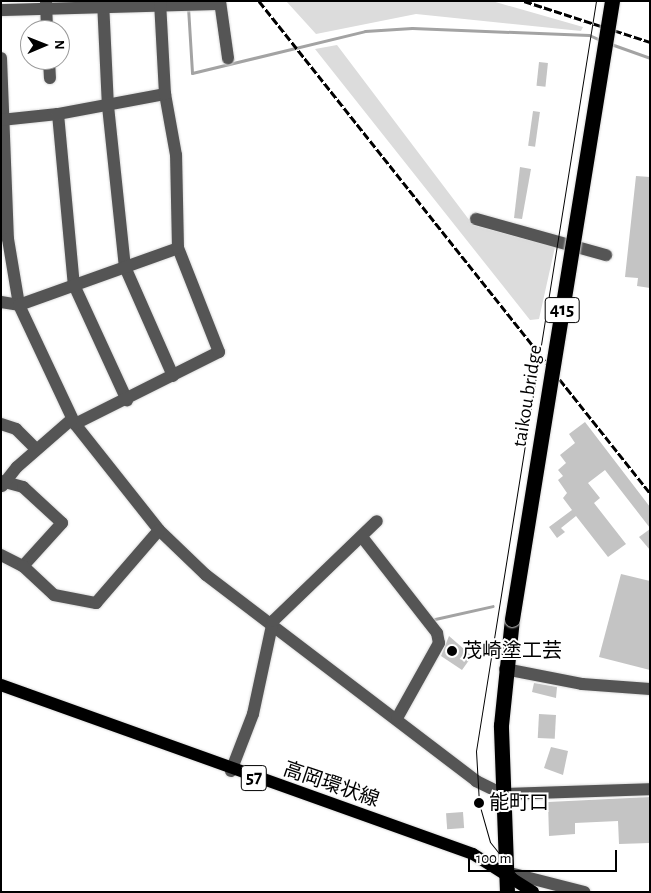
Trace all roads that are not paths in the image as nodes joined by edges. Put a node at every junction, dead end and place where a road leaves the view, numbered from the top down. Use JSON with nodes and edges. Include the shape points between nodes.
{"nodes":[{"id":1,"x":612,"y":1,"type":"edge"},
{"id":2,"x":220,"y":2,"type":"edge"},
{"id":3,"x":160,"y":3,"type":"edge"},
{"id":4,"x":103,"y":4,"type":"edge"},
{"id":5,"x":46,"y":5,"type":"edge"},
{"id":6,"x":1,"y":10,"type":"edge"},
{"id":7,"x":47,"y":20,"type":"edge"},
{"id":8,"x":1,"y":58,"type":"edge"},
{"id":9,"x":228,"y":58,"type":"dead end"},
{"id":10,"x":50,"y":70,"type":"edge"},
{"id":11,"x":50,"y":78,"type":"dead end"},
{"id":12,"x":165,"y":94,"type":"junction"},
{"id":13,"x":108,"y":106,"type":"junction"},
{"id":14,"x":58,"y":114,"type":"junction"},
{"id":15,"x":4,"y":120,"type":"edge"},
{"id":16,"x":4,"y":198,"type":"edge"},
{"id":17,"x":476,"y":219,"type":"dead end"},
{"id":18,"x":178,"y":248,"type":"junction"},
{"id":19,"x":606,"y":254,"type":"dead end"},
{"id":20,"x":126,"y":267,"type":"junction"},
{"id":21,"x":74,"y":285,"type":"junction"},
{"id":22,"x":1,"y":302,"type":"edge"},
{"id":23,"x":19,"y":305,"type":"junction"},
{"id":24,"x":173,"y":376,"type":"junction"},
{"id":25,"x":127,"y":400,"type":"junction"},
{"id":26,"x":73,"y":422,"type":"junction"},
{"id":27,"x":1,"y":424,"type":"edge"},
{"id":28,"x":36,"y":449,"type":"junction"},
{"id":29,"x":3,"y":483,"type":"edge"},
{"id":30,"x":377,"y":521,"type":"dead end"},
{"id":31,"x":159,"y":530,"type":"junction"},
{"id":32,"x":362,"y":537,"type":"junction"},
{"id":33,"x":1,"y":555,"type":"edge"},
{"id":34,"x":23,"y":566,"type":"junction"},
{"id":35,"x":273,"y":627,"type":"junction"},
{"id":36,"x":505,"y":669,"type":"junction"},
{"id":37,"x":1,"y":686,"type":"edge"},
{"id":38,"x":650,"y":689,"type":"edge"},
{"id":39,"x":396,"y":718,"type":"junction"},
{"id":40,"x":231,"y":771,"type":"junction"},
{"id":41,"x":650,"y":789,"type":"edge"},
{"id":42,"x":503,"y":794,"type":"junction"},
{"id":43,"x":506,"y":872,"type":"junction"},
{"id":44,"x":507,"y":892,"type":"edge"},
{"id":45,"x":524,"y":892,"type":"edge"},
{"id":46,"x":533,"y":892,"type":"edge"},
{"id":47,"x":584,"y":892,"type":"edge"}],
"edges":[{"from":1,"to":36,"type":"highway","name":"taikou bridge","number":"415","bridge":true},
{"from":2,"to":3,"type":"street"},
{"from":2,"to":9,"type":"street"},
{"from":3,"to":4,"type":"street"},
{"from":3,"to":12,"type":"street"},
{"from":4,"to":5,"type":"street"},
{"from":4,"to":13,"type":"street"},
{"from":5,"to":6,"type":"street"},
{"from":5,"to":7,"type":"street"},
{"from":8,"to":15,"type":"street"},
{"from":10,"to":11,"type":"street"},
{"from":12,"to":13,"type":"street"},
{"from":12,"to":18,"type":"street","via":[[176,155]]},
{"from":13,"to":14,"type":"street"},
{"from":13,"to":20,"type":"street"},
{"from":14,"to":15,"type":"street"},
{"from":14,"to":21,"type":"street"},
{"from":15,"to":16,"type":"street"},
{"from":16,"to":23,"type":"street"},
{"from":17,"to":19,"type":"street"},
{"from":18,"to":20,"type":"street"},
{"from":18,"to":24,"type":"street","via":[[219,352]]},
{"from":20,"to":21,"type":"street"},
{"from":20,"to":24,"type":"street"},
{"from":21,"to":23,"type":"street"},
{"from":21,"to":25,"type":"street"},
{"from":22,"to":23,"type":"street"},
{"from":23,"to":26,"type":"street"},
{"from":24,"to":25,"type":"street"},
{"from":25,"to":26,"type":"street"},
{"from":26,"to":28,"type":"street"},
{"from":26,"to":31,"type":"street"},
{"from":27,"to":28,"type":"street","via":[[16,430]]},
{"from":28,"to":29,"type":"street"},
{"from":29,"to":34,"type":"street","via":[[23,487],[62,523]]},
{"from":30,"to":32,"type":"street"},
{"from":31,"to":34,"type":"street","via":[[96,603],[54,595]]},
{"from":31,"to":35,"type":"street","via":[[206,575]]},
{"from":32,"to":35,"type":"street","via":[[273,621]]},
{"from":32,"to":39,"type":"street","via":[[437,633],[439,644]]},
{"from":33,"to":34,"type":"street"},
{"from":35,"to":39,"type":"street"},
{"from":35,"to":40,"type":"street","via":[[253,714]]},
{"from":36,"to":38,"type":"street","via":[[582,684]]},
{"from":36,"to":42,"type":"highway","number":"415"},
{"from":37,"to":40,"type":"main road","name":"高岡環状線","number":"57"},
{"from":39,"to":42,"type":"street","via":[[476,781]]},
{"from":40,"to":43,"type":"main road","name":"高岡環状線","number":"57","via":[[473,854]]},
{"from":41,"to":42,"type":"street"},
{"from":42,"to":43,"type":"highway","number":"415"},
{"from":43,"to":44,"type":"highway","number":"415"},
{"from":43,"to":45,"type":"main road"},
{"from":43,"to":46,"type":"main road"},
{"from":43,"to":47,"type":"street"}]}
